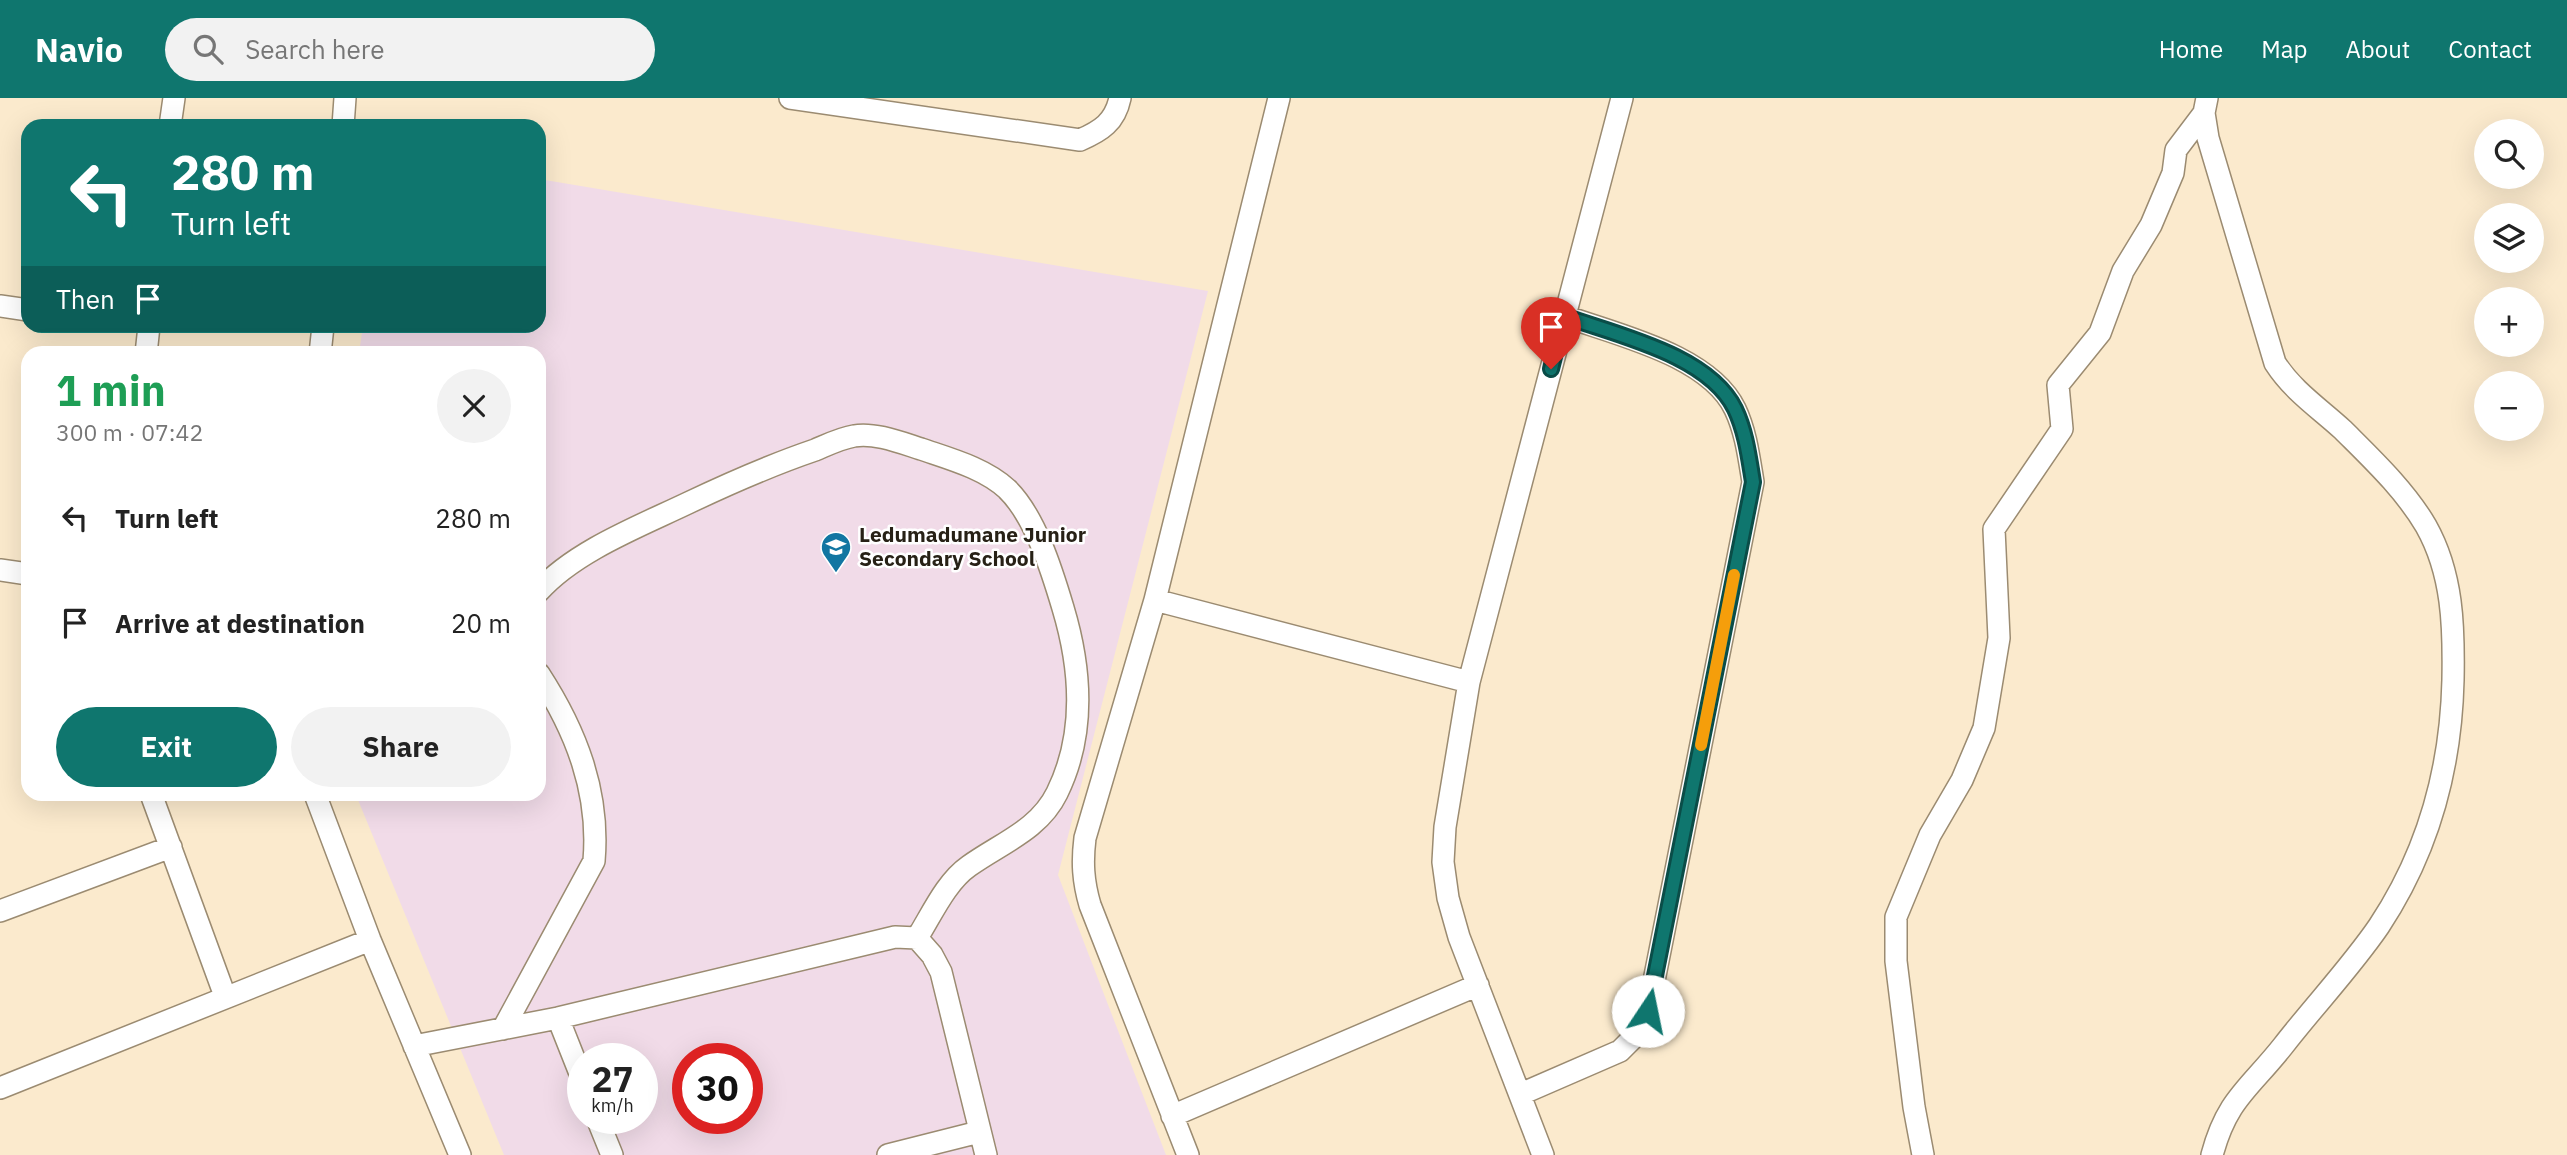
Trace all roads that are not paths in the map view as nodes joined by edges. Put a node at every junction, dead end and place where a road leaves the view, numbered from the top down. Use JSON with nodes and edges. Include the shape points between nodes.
{"nodes":[{"id":1,"x":174,"y":98,"type":"edge"},
{"id":2,"x":345,"y":98,"type":"edge"},
{"id":3,"x":790,"y":98,"type":"edge"},
{"id":4,"x":1120,"y":98,"type":"edge"},
{"id":5,"x":1279,"y":98,"type":"edge"},
{"id":6,"x":1622,"y":98,"type":"edge"},
{"id":7,"x":2206,"y":105,"type":"edge"},
{"id":8,"x":171,"y":119,"type":"edge"},
{"id":9,"x":344,"y":119,"type":"edge"},
{"id":10,"x":0,"y":306,"type":"edge"},
{"id":11,"x":21,"y":309,"type":"edge"},
{"id":12,"x":1564,"y":316,"type":"junction"},
{"id":13,"x":0,"y":570,"type":"edge"},
{"id":14,"x":21,"y":573,"type":"edge"},
{"id":15,"x":546,"y":583,"type":"edge"},
{"id":16,"x":1155,"y":600,"type":"junction"},
{"id":17,"x":1469,"y":682,"type":"junction"},
{"id":18,"x":546,"y":685,"type":"edge"},
{"id":19,"x":154,"y":801,"type":"edge"},
{"id":20,"x":318,"y":801,"type":"edge"},
{"id":21,"x":171,"y":847,"type":"junction"},
{"id":22,"x":0,"y":911,"type":"edge"},
{"id":23,"x":917,"y":938,"type":"junction"},
{"id":24,"x":370,"y":940,"type":"junction"},
{"id":25,"x":1478,"y":985,"type":"junction"},
{"id":26,"x":225,"y":996,"type":"junction"},
{"id":27,"x":558,"y":1018,"type":"junction"},
{"id":28,"x":503,"y":1029,"type":"junction"},
{"id":29,"x":568,"y":1043,"type":"edge"},
{"id":30,"x":414,"y":1046,"type":"junction"},
{"id":31,"x":0,"y":1088,"type":"edge"},
{"id":32,"x":1521,"y":1094,"type":"junction"},
{"id":33,"x":1172,"y":1116,"type":"junction"},
{"id":34,"x":979,"y":1132,"type":"junction"},
{"id":35,"x":603,"y":1134,"type":"edge"},
{"id":36,"x":460,"y":1155,"type":"edge"},
{"id":37,"x":612,"y":1155,"type":"edge"},
{"id":38,"x":888,"y":1155,"type":"edge"},
{"id":39,"x":986,"y":1155,"type":"edge"},
{"id":40,"x":1188,"y":1155,"type":"edge"},
{"id":41,"x":1543,"y":1155,"type":"edge"},
{"id":42,"x":1923,"y":1155,"type":"edge"},
{"id":43,"x":2212,"y":1155,"type":"edge"}],
"edges":[{"from":1,"to":8,"type":"street"},
{"from":2,"to":9,"type":"street"},
{"from":3,"to":4,"type":"street","via":[[1080,140],[1103,130]]},
{"from":5,"to":16,"type":"street"},
{"from":6,"to":12,"type":"street"},
{"from":7,"to":42,"type":"street","via":[[2176,150],[2173,173],[2151,225],[2123,271],[2100,332],[2059,385],[2062,429],[1994,529],[1999,638],[1984,729],[1962,780],[1930,835],[1896,916],[1896,961]]},
{"from":7,"to":43,"type":"street","via":[[2208,138],[2275,363],[2287,382],[2342,429],[2398,488],[2425,525],[2441,557],[2454,620],[2452,712],[2436,809],[2409,875],[2378,927],[2239,1094],[2221,1122]]},
{"from":10,"to":11,"type":"street"},
{"from":12,"to":17,"type":"street"},
{"from":12,"to":32,"type":"street","via":[[1674,356],[1717,383],[1734,408],[1753,482],[1648,1011],[1636,1035],[1620,1051]]},
{"from":13,"to":14,"type":"street"},
{"from":15,"to":23,"type":"street","via":[[621,535],[764,467],[856,435],[897,441],[967,464],[1006,489],[1024,513],[1050,566],[1068,626],[1079,682],[1076,735],[1057,793],[1040,819],[968,866],[949,886]]},
{"from":16,"to":17,"type":"street"},
{"from":16,"to":33,"type":"street","via":[[1082,859],[1090,905]]},
{"from":17,"to":25,"type":"street","via":[[1443,862],[1459,937]]},
{"from":18,"to":28,"type":"street","via":[[562,710],[589,782],[596,834],[594,861]]},
{"from":19,"to":21,"type":"street"},
{"from":20,"to":24,"type":"street"},
{"from":21,"to":22,"type":"street"},
{"from":21,"to":26,"type":"street"},
{"from":23,"to":27,"type":"street","via":[[895,937]]},
{"from":23,"to":34,"type":"street","via":[[941,972]]},
{"from":24,"to":26,"type":"street"},
{"from":24,"to":30,"type":"street"},
{"from":25,"to":32,"type":"street"},
{"from":25,"to":33,"type":"street"},
{"from":26,"to":31,"type":"street"},
{"from":27,"to":28,"type":"street"},
{"from":27,"to":29,"type":"street"},
{"from":28,"to":30,"type":"street"},
{"from":30,"to":36,"type":"street"},
{"from":32,"to":41,"type":"street"},
{"from":33,"to":40,"type":"street"},
{"from":34,"to":38,"type":"street"},
{"from":34,"to":39,"type":"street"},
{"from":35,"to":37,"type":"street"}]}
